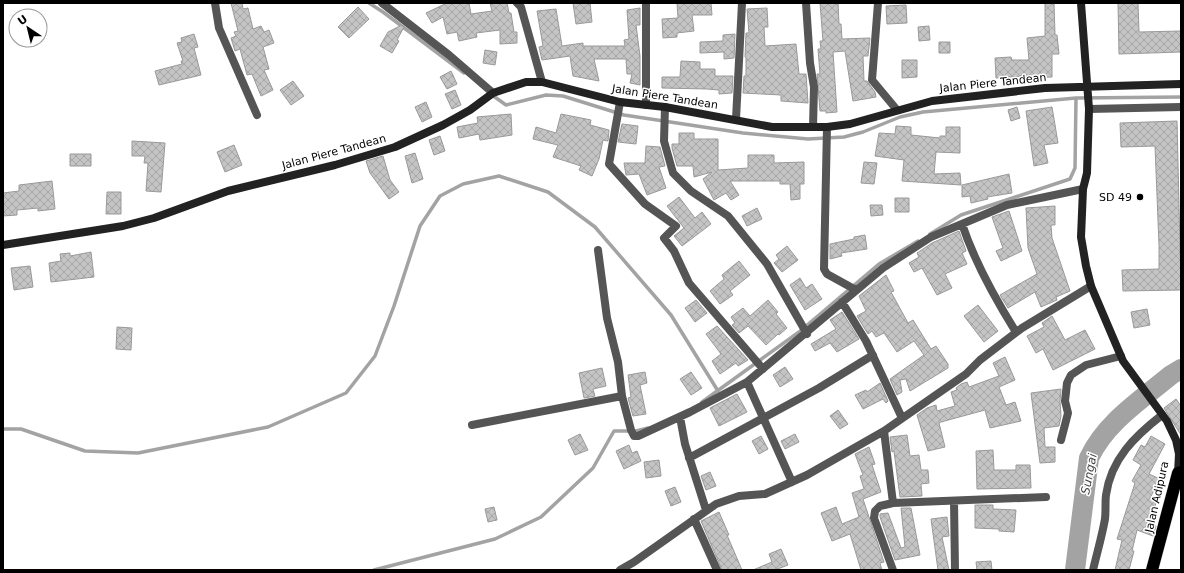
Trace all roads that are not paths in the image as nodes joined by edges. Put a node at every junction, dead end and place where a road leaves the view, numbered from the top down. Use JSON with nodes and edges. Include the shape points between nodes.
{"nodes":[{"id":1,"x":215,"y":3,"type":"edge"},
{"id":2,"x":382,"y":3,"type":"edge"},
{"id":3,"x":517,"y":3,"type":"edge"},
{"id":4,"x":646,"y":3,"type":"edge"},
{"id":5,"x":742,"y":3,"type":"edge"},
{"id":6,"x":806,"y":3,"type":"edge"},
{"id":7,"x":878,"y":3,"type":"edge"},
{"id":8,"x":1081,"y":3,"type":"edge"},
{"id":9,"x":542,"y":82,"type":"junction"},
{"id":10,"x":1181,"y":84,"type":"edge"},
{"id":11,"x":1087,"y":89,"type":"junction"},
{"id":12,"x":492,"y":93,"type":"junction"},
{"id":13,"x":620,"y":102,"type":"junction"},
{"id":14,"x":646,"y":105,"type":"junction"},
{"id":15,"x":1088,"y":106,"type":"junction"},
{"id":16,"x":1181,"y":107,"type":"edge"},
{"id":17,"x":897,"y":110,"type":"junction"},
{"id":18,"x":665,"y":111,"type":"junction"},
{"id":19,"x":257,"y":115,"type":"dead end"},
{"id":20,"x":736,"y":119,"type":"junction"},
{"id":21,"x":813,"y":127,"type":"junction"},
{"id":22,"x":827,"y":129,"type":"junction"},
{"id":23,"x":1083,"y":189,"type":"junction"},
{"id":24,"x":962,"y":224,"type":"junction"},
{"id":25,"x":3,"y":245,"type":"edge"},
{"id":26,"x":598,"y":250,"type":"dead end"},
{"id":27,"x":1091,"y":286,"type":"junction"},
{"id":28,"x":856,"y":290,"type":"junction"},
{"id":29,"x":842,"y":302,"type":"junction"},
{"id":30,"x":1016,"y":332,"type":"junction"},
{"id":31,"x":807,"y":334,"type":"junction"},
{"id":32,"x":873,"y":355,"type":"junction"},
{"id":33,"x":1122,"y":359,"type":"junction"},
{"id":34,"x":763,"y":370,"type":"junction"},
{"id":35,"x":747,"y":382,"type":"junction"},
{"id":36,"x":622,"y":396,"type":"junction"},
{"id":37,"x":1160,"y":413,"type":"junction"},
{"id":38,"x":680,"y":417,"type":"junction"},
{"id":39,"x":763,"y":418,"type":"junction"},
{"id":40,"x":902,"y":418,"type":"junction"},
{"id":41,"x":472,"y":425,"type":"dead end"},
{"id":42,"x":884,"y":432,"type":"junction"},
{"id":43,"x":1061,"y":440,"type":"dead end"},
{"id":44,"x":689,"y":458,"type":"junction"},
{"id":45,"x":1179,"y":472,"type":"edge"},
{"id":46,"x":792,"y":482,"type":"junction"},
{"id":47,"x":1046,"y":498,"type":"dead end"},
{"id":48,"x":954,"y":501,"type":"junction"},
{"id":49,"x":893,"y":503,"type":"junction"},
{"id":50,"x":706,"y":510,"type":"junction"},
{"id":51,"x":694,"y":519,"type":"junction"},
{"id":52,"x":620,"y":570,"type":"edge"},
{"id":53,"x":717,"y":570,"type":"edge"},
{"id":54,"x":893,"y":570,"type":"edge"},
{"id":55,"x":955,"y":570,"type":"edge"},
{"id":56,"x":1093,"y":570,"type":"edge"},
{"id":57,"x":1152,"y":570,"type":"edge"}],
"edges":[{"from":1,"to":19,"type":"street","via":[[219,28]]},
{"from":2,"to":12,"type":"street","via":[[449,55]]},
{"from":3,"to":9,"type":"street","via":[[521,7]]},
{"from":4,"to":14,"type":"street"},
{"from":5,"to":20,"type":"street"},
{"from":6,"to":21,"type":"street","via":[[814,87]]},
{"from":7,"to":17,"type":"street","via":[[872,80]]},
{"from":8,"to":11,"type":"street","name":"Jalan Adipura"},
{"from":9,"to":12,"type":"street","name":"Jalan Piere Tandean","via":[[526,82]]},
{"from":9,"to":13,"type":"street","name":"Jalan Piere Tandean"},
{"from":10,"to":11,"type":"street","name":"Jalan Piere Tandean"},
{"from":11,"to":15,"type":"street","name":"Jalan Adipura"},
{"from":11,"to":17,"type":"street","name":"Jalan Piere Tandean","via":[[1045,88],[932,101]]},
{"from":12,"to":25,"type":"street","name":"Jalan Piere Tandean","via":[[470,110],[443,125],[380,152],[228,191],[154,218],[122,226]]},
{"from":13,"to":14,"type":"street","name":"Jalan Piere Tandean"},
{"from":13,"to":34,"type":"street","via":[[609,164],[645,204],[676,226],[664,238],[674,251],[689,283]]},
{"from":14,"to":18,"type":"street","name":"Jalan Piere Tandean"},
{"from":15,"to":16,"type":"street"},
{"from":15,"to":23,"type":"street","name":"Jalan Adipura","via":[[1087,173]]},
{"from":17,"to":22,"type":"street","name":"Jalan Piere Tandean"},
{"from":18,"to":20,"type":"street","name":"Jalan Piere Tandean"},
{"from":18,"to":31,"type":"street","via":[[666,152],[673,173],[687,189],[728,216],[767,264]]},
{"from":20,"to":21,"type":"street","name":"Jalan Piere Tandean","via":[[772,127]]},
{"from":21,"to":22,"type":"street","name":"Jalan Piere Tandean"},
{"from":22,"to":28,"type":"street","via":[[824,269],[827,274]]},
{"from":23,"to":24,"type":"street","via":[[1007,205]]},
{"from":23,"to":27,"type":"street","name":"Jalan Adipura","via":[[1081,237]]},
{"from":24,"to":28,"type":"street","via":[[931,237],[883,268]]},
{"from":24,"to":30,"type":"street","via":[[982,274]]},
{"from":26,"to":36,"type":"street","via":[[607,318],[618,362]]},
{"from":27,"to":30,"type":"street"},
{"from":27,"to":33,"type":"street","name":"Jalan Adipura"},
{"from":28,"to":29,"type":"street"},
{"from":29,"to":31,"type":"street"},
{"from":29,"to":32,"type":"street"},
{"from":30,"to":40,"type":"street","via":[[966,374]]},
{"from":31,"to":34,"type":"street"},
{"from":32,"to":39,"type":"street"},
{"from":32,"to":40,"type":"street"},
{"from":33,"to":37,"type":"street","name":"Jalan Adipura"},
{"from":33,"to":43,"type":"street","via":[[1086,365],[1071,375],[1067,383],[1065,401],[1068,413]]},
{"from":34,"to":35,"type":"street"},
{"from":35,"to":38,"type":"street"},
{"from":35,"to":39,"type":"street"},
{"from":36,"to":38,"type":"street","via":[[634,436]]},
{"from":36,"to":41,"type":"street"},
{"from":37,"to":45,"type":"street","name":"Jalan Adipura","via":[[1176,440]]},
{"from":37,"to":56,"type":"street","via":[[1122,453],[1111,475],[1106,494],[1105,519]]},
{"from":38,"to":44,"type":"street"},
{"from":39,"to":44,"type":"street"},
{"from":39,"to":46,"type":"street"},
{"from":40,"to":42,"type":"street"},
{"from":42,"to":46,"type":"street"},
{"from":42,"to":49,"type":"street"},
{"from":44,"to":50,"type":"street"},
{"from":45,"to":57,"type":"highway","name":"Jalan Adipura"},
{"from":46,"to":50,"type":"street","via":[[765,494],[727,499]]},
{"from":47,"to":48,"type":"street"},
{"from":48,"to":49,"type":"street"},
{"from":48,"to":55,"type":"street"},
{"from":49,"to":54,"type":"street","via":[[880,506],[875,511],[874,518]]},
{"from":50,"to":51,"type":"street"},
{"from":51,"to":52,"type":"street"},
{"from":51,"to":53,"type":"street"}]}
